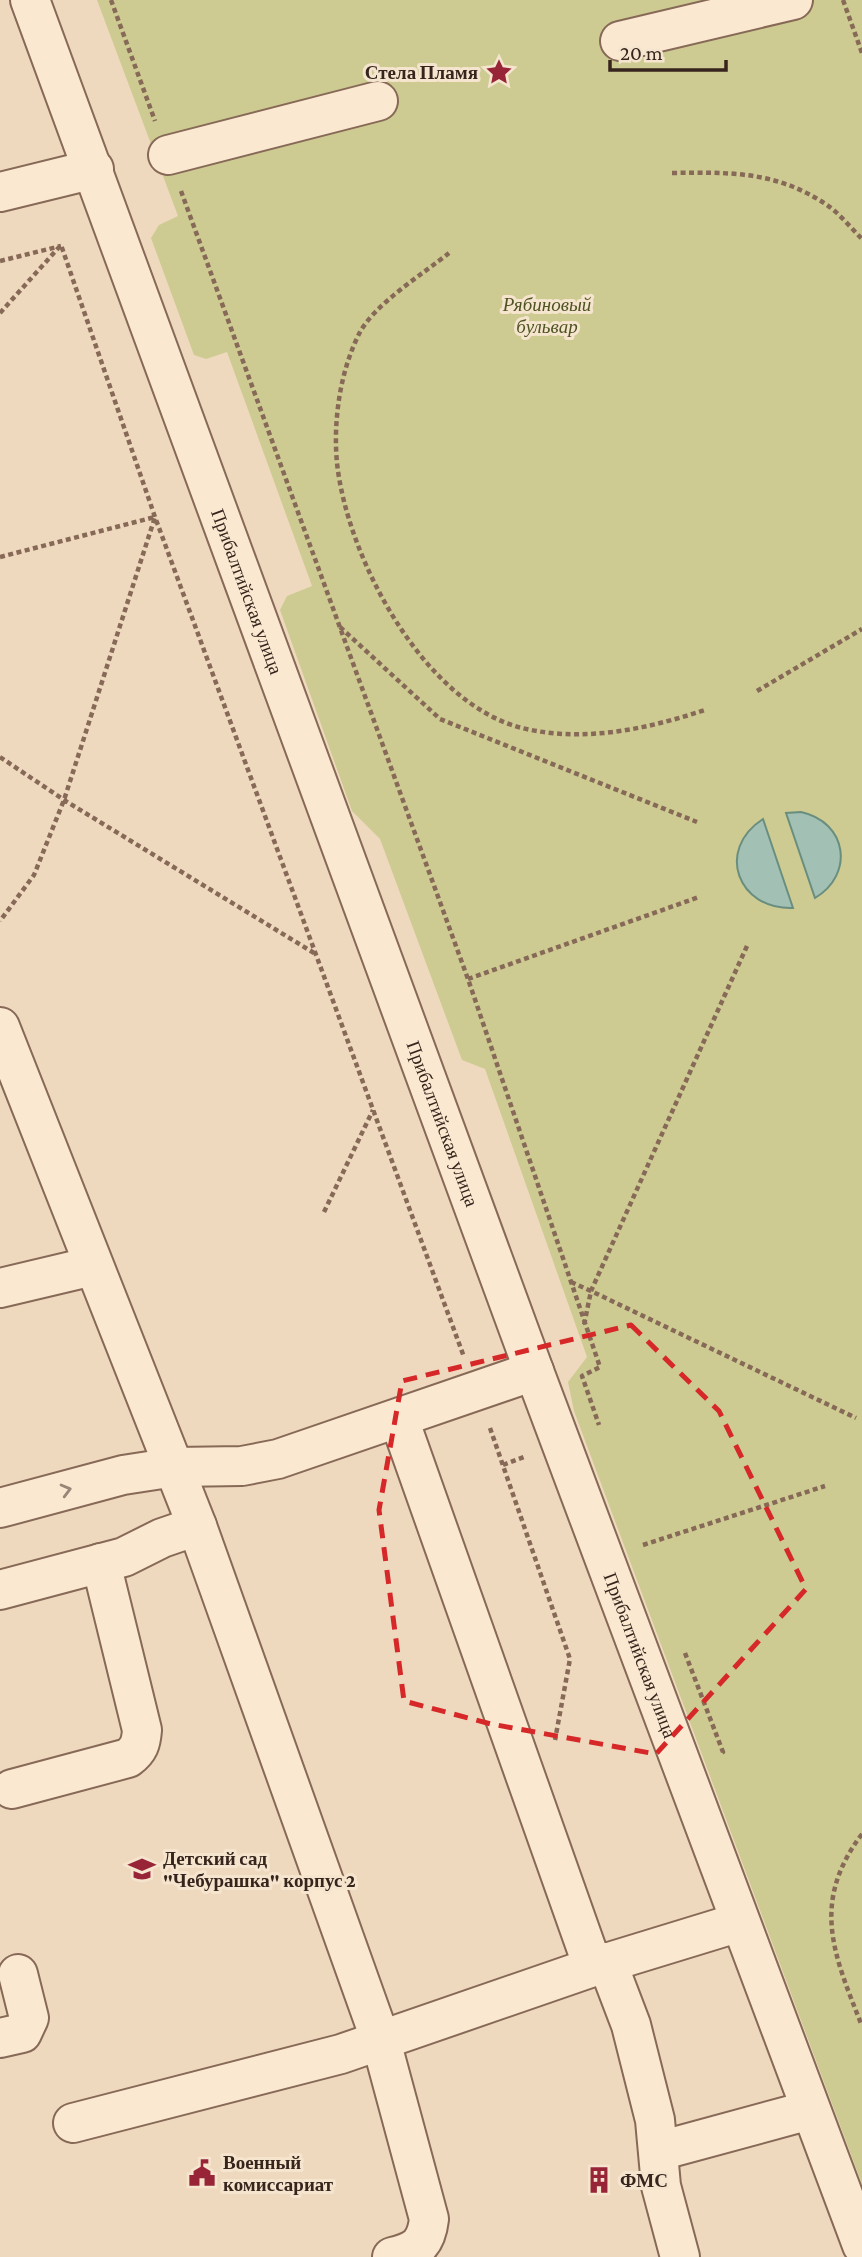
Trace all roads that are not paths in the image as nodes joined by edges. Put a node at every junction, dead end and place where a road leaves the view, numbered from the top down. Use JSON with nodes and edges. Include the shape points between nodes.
{"nodes":[{"id":1,"x":30,"y":0,"type":"edge"},
{"id":2,"x":793,"y":0,"type":"edge"},
{"id":3,"x":620,"y":41,"type":"dead end"},
{"id":4,"x":377,"y":101,"type":"dead end"},
{"id":5,"x":167,"y":155,"type":"road end"},
{"id":6,"x":94,"y":169,"type":"junction"},
{"id":7,"x":0,"y":192,"type":"edge"},
{"id":8,"x":0,"y":1027,"type":"edge"},
{"id":9,"x":93,"y":1266,"type":"junction"},
{"id":10,"x":0,"y":1288,"type":"edge"},
{"id":11,"x":534,"y":1371,"type":"junction"},
{"id":12,"x":399,"y":1419,"type":"junction"},
{"id":13,"x":175,"y":1467,"type":"junction"},
{"id":14,"x":0,"y":1508,"type":"edge"},
{"id":15,"x":197,"y":1526,"type":"junction"},
{"id":16,"x":101,"y":1563,"type":"junction"},
{"id":17,"x":0,"y":1590,"type":"edge"},
{"id":18,"x":12,"y":1789,"type":"dead end"},
{"id":19,"x":740,"y":1922,"type":"junction"},
{"id":20,"x":600,"y":1965,"type":"junction"},
{"id":21,"x":18,"y":1974,"type":"dead end"},
{"id":22,"x":0,"y":2038,"type":"edge"},
{"id":23,"x":381,"y":2041,"type":"junction"},
{"id":24,"x":810,"y":2110,"type":"junction"},
{"id":25,"x":73,"y":2123,"type":"dead end"},
{"id":26,"x":659,"y":2151,"type":"junction"},
{"id":27,"x":862,"y":2245,"type":"edge"},
{"id":28,"x":392,"y":2257,"type":"edge"},
{"id":29,"x":680,"y":2257,"type":"edge"}],
"edges":[{"from":1,"to":6,"type":"street","name":"Прибалтийская улица"},
{"from":2,"to":3,"type":"street"},
{"from":4,"to":5,"type":"street"},
{"from":6,"to":7,"type":"street"},
{"from":6,"to":11,"type":"street","name":"Прибалтийская улица"},
{"from":8,"to":9,"type":"street"},
{"from":9,"to":10,"type":"street"},
{"from":9,"to":13,"type":"street"},
{"from":11,"to":12,"type":"street"},
{"from":11,"to":19,"type":"street","name":"Прибалтийская улица"},
{"from":12,"to":13,"type":"street","via":[[278,1459],[242,1466]]},
{"from":12,"to":20,"type":"street"},
{"from":14,"to":13,"type":"street","one_way":true,"via":[[123,1475]]},
{"from":13,"to":15,"type":"street"},
{"from":15,"to":16,"type":"street"},
{"from":15,"to":23,"type":"street"},
{"from":16,"to":17,"type":"street"},
{"from":16,"to":18,"type":"street","via":[[141,1741],[128,1758]]},
{"from":19,"to":20,"type":"street"},
{"from":19,"to":24,"type":"street","name":"Прибалтийская улица"},
{"from":20,"to":23,"type":"street"},
{"from":20,"to":26,"type":"street","via":[[637,2047]]},
{"from":21,"to":22,"type":"street","via":[[29,2018],[22,2033]]},
{"from":23,"to":25,"type":"street"},
{"from":23,"to":28,"type":"street","via":[[429,2219],[420,2247]]},
{"from":24,"to":26,"type":"street"},
{"from":24,"to":27,"type":"street","name":"Прибалтийская улица"},
{"from":26,"to":29,"type":"street","via":[[662,2186]]}]}
